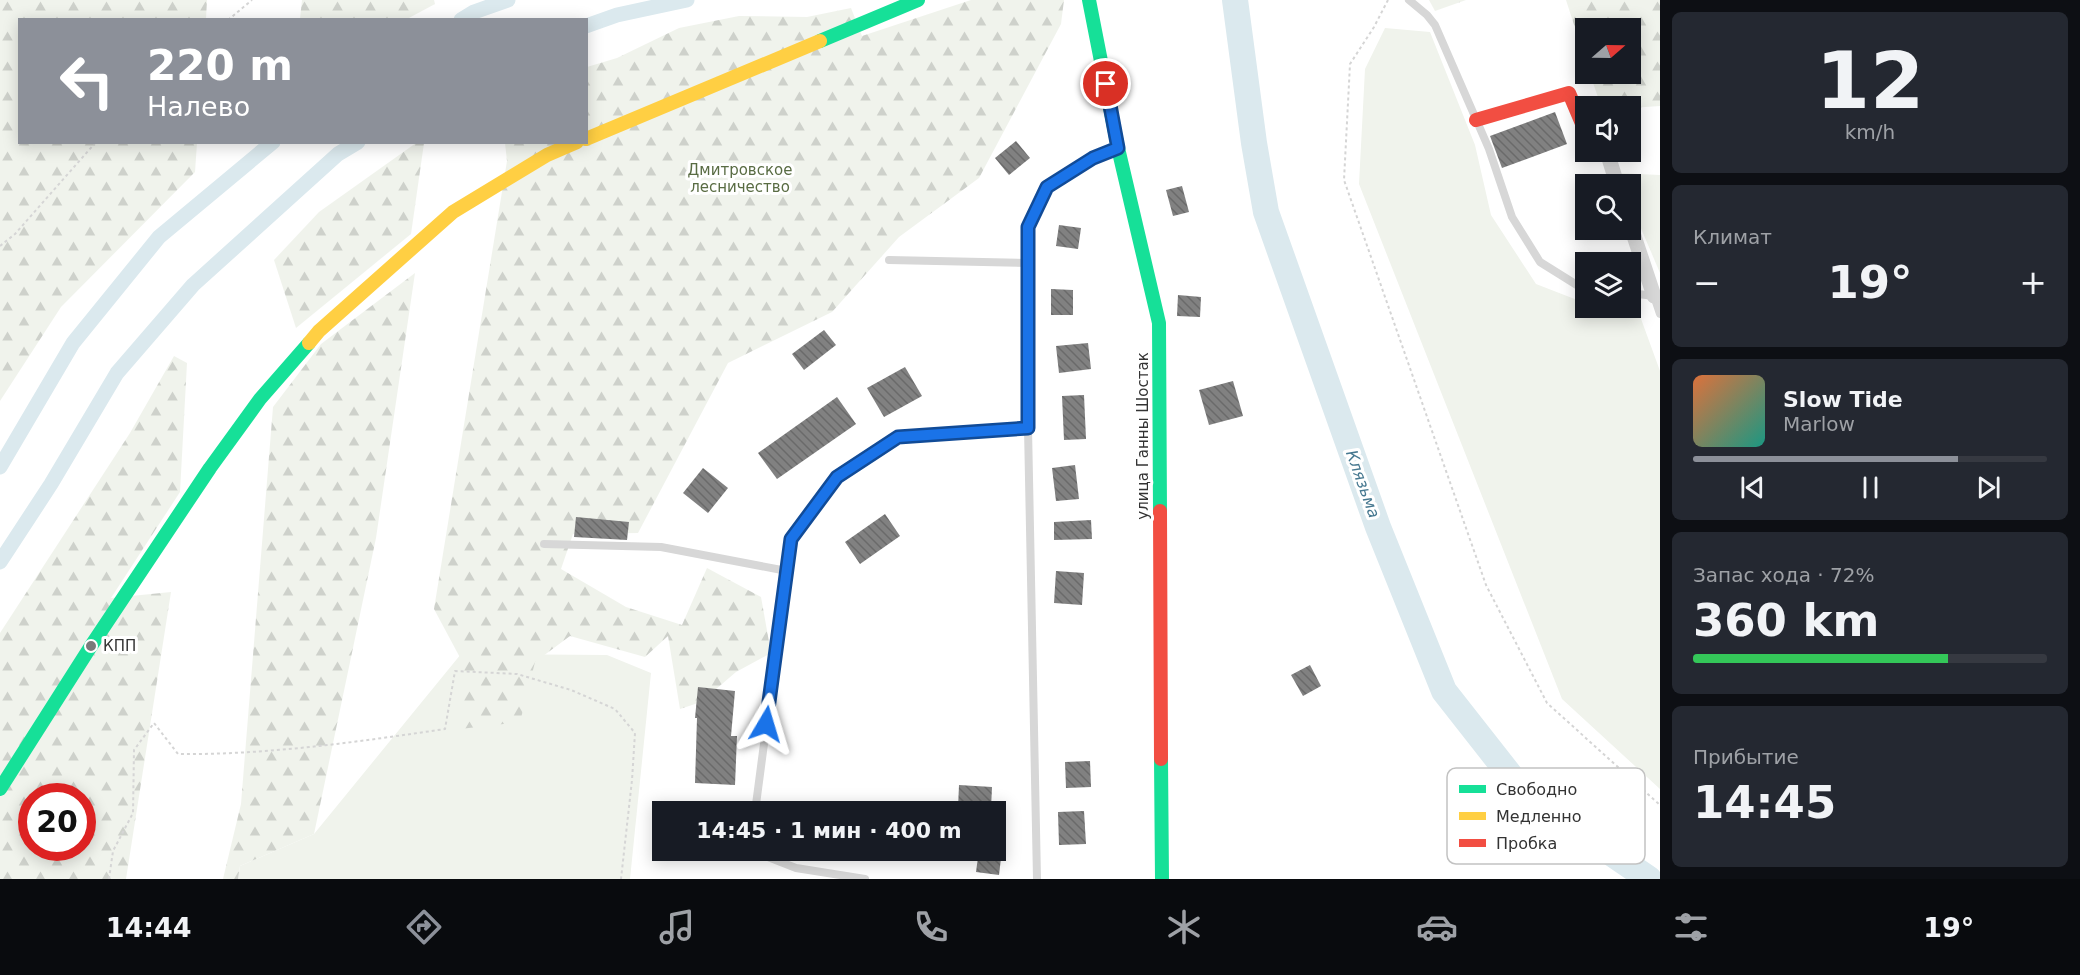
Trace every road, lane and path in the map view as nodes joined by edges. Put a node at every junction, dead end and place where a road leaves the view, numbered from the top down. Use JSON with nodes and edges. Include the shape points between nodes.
{"nodes":[{"id":1,"x":252,"y":0,"type":"edge"},
{"id":2,"x":918,"y":0,"type":"edge"},
{"id":3,"x":1089,"y":0,"type":"edge"},
{"id":4,"x":1388,"y":0,"type":"edge"},
{"id":5,"x":1409,"y":0,"type":"edge"},
{"id":6,"x":230,"y":18,"type":"edge"},
{"id":7,"x":1575,"y":107,"type":"edge"},
{"id":8,"x":1476,"y":120,"type":"junction"},
{"id":9,"x":588,"y":137,"type":"edge"},
{"id":10,"x":94,"y":144,"type":"edge"},
{"id":11,"x":572,"y":144,"type":"edge"},
{"id":12,"x":1118,"y":148,"type":"junction"},
{"id":13,"x":1636,"y":240,"type":"edge"},
{"id":14,"x":0,"y":246,"type":"edge"},
{"id":15,"x":889,"y":260,"type":"dead end"},
{"id":16,"x":1028,"y":263,"type":"junction"},
{"id":17,"x":1575,"y":284,"type":"edge"},
{"id":18,"x":1641,"y":294,"type":"edge"},
{"id":19,"x":1657,"y":296,"type":"edge"},
{"id":20,"x":1660,"y":314,"type":"edge"},
{"id":21,"x":1028,"y":428,"type":"junction"},
{"id":22,"x":544,"y":544,"type":"dead end"},
{"id":23,"x":787,"y":571,"type":"junction"},
{"id":24,"x":1619,"y":768,"type":"edge"},
{"id":25,"x":0,"y":789,"type":"edge"},
{"id":26,"x":1645,"y":792,"type":"edge"},
{"id":27,"x":756,"y":801,"type":"edge"},
{"id":28,"x":1660,"y":805,"type":"edge"},
{"id":29,"x":778,"y":861,"type":"edge"},
{"id":30,"x":108,"y":879,"type":"edge"},
{"id":31,"x":621,"y":879,"type":"edge"},
{"id":32,"x":865,"y":879,"type":"edge"},
{"id":33,"x":1037,"y":879,"type":"edge"},
{"id":34,"x":1162,"y":879,"type":"edge"}],
"edges":[{"from":1,"to":6,"type":"path"},
{"from":2,"to":9,"type":"street"},
{"from":3,"to":12,"type":"street","name":"улица Ганны Шостак"},
{"from":4,"to":24,"type":"path","via":[[1350,64],[1344,180],[1486,585],[1547,704]]},
{"from":5,"to":8,"type":"lane","via":[[1435,24]]},
{"from":7,"to":8,"type":"street","via":[[1569,93]]},
{"from":8,"to":17,"type":"lane","via":[[1512,218],[1540,262]]},
{"from":10,"to":14,"type":"path"},
{"from":11,"to":25,"type":"street","via":[[547,155],[453,212],[319,331],[260,399],[210,468]]},
{"from":12,"to":16,"type":"lane","via":[[1093,158],[1047,187],[1028,227]]},
{"from":12,"to":34,"type":"street","name":"улица Ганны Шостак","via":[[1159,323]]},
{"from":13,"to":19,"type":"street"},
{"from":15,"to":16,"type":"lane"},
{"from":16,"to":21,"type":"lane"},
{"from":18,"to":19,"type":"lane"},
{"from":19,"to":20,"type":"lane"},
{"from":21,"to":23,"type":"lane","via":[[898,437],[837,477],[791,539]]},
{"from":21,"to":33,"type":"lane"},
{"from":22,"to":23,"type":"lane","via":[[662,547]]},
{"from":23,"to":27,"type":"lane"},
{"from":26,"to":28,"type":"path"},
{"from":29,"to":32,"type":"lane","via":[[796,868]]},
{"from":30,"to":31,"type":"path","via":[[113,852],[133,813],[134,750],[154,723],[178,754],[364,741],[445,729],[455,671],[517,674],[572,690],[615,709],[628,725],[635,734]]}]}
